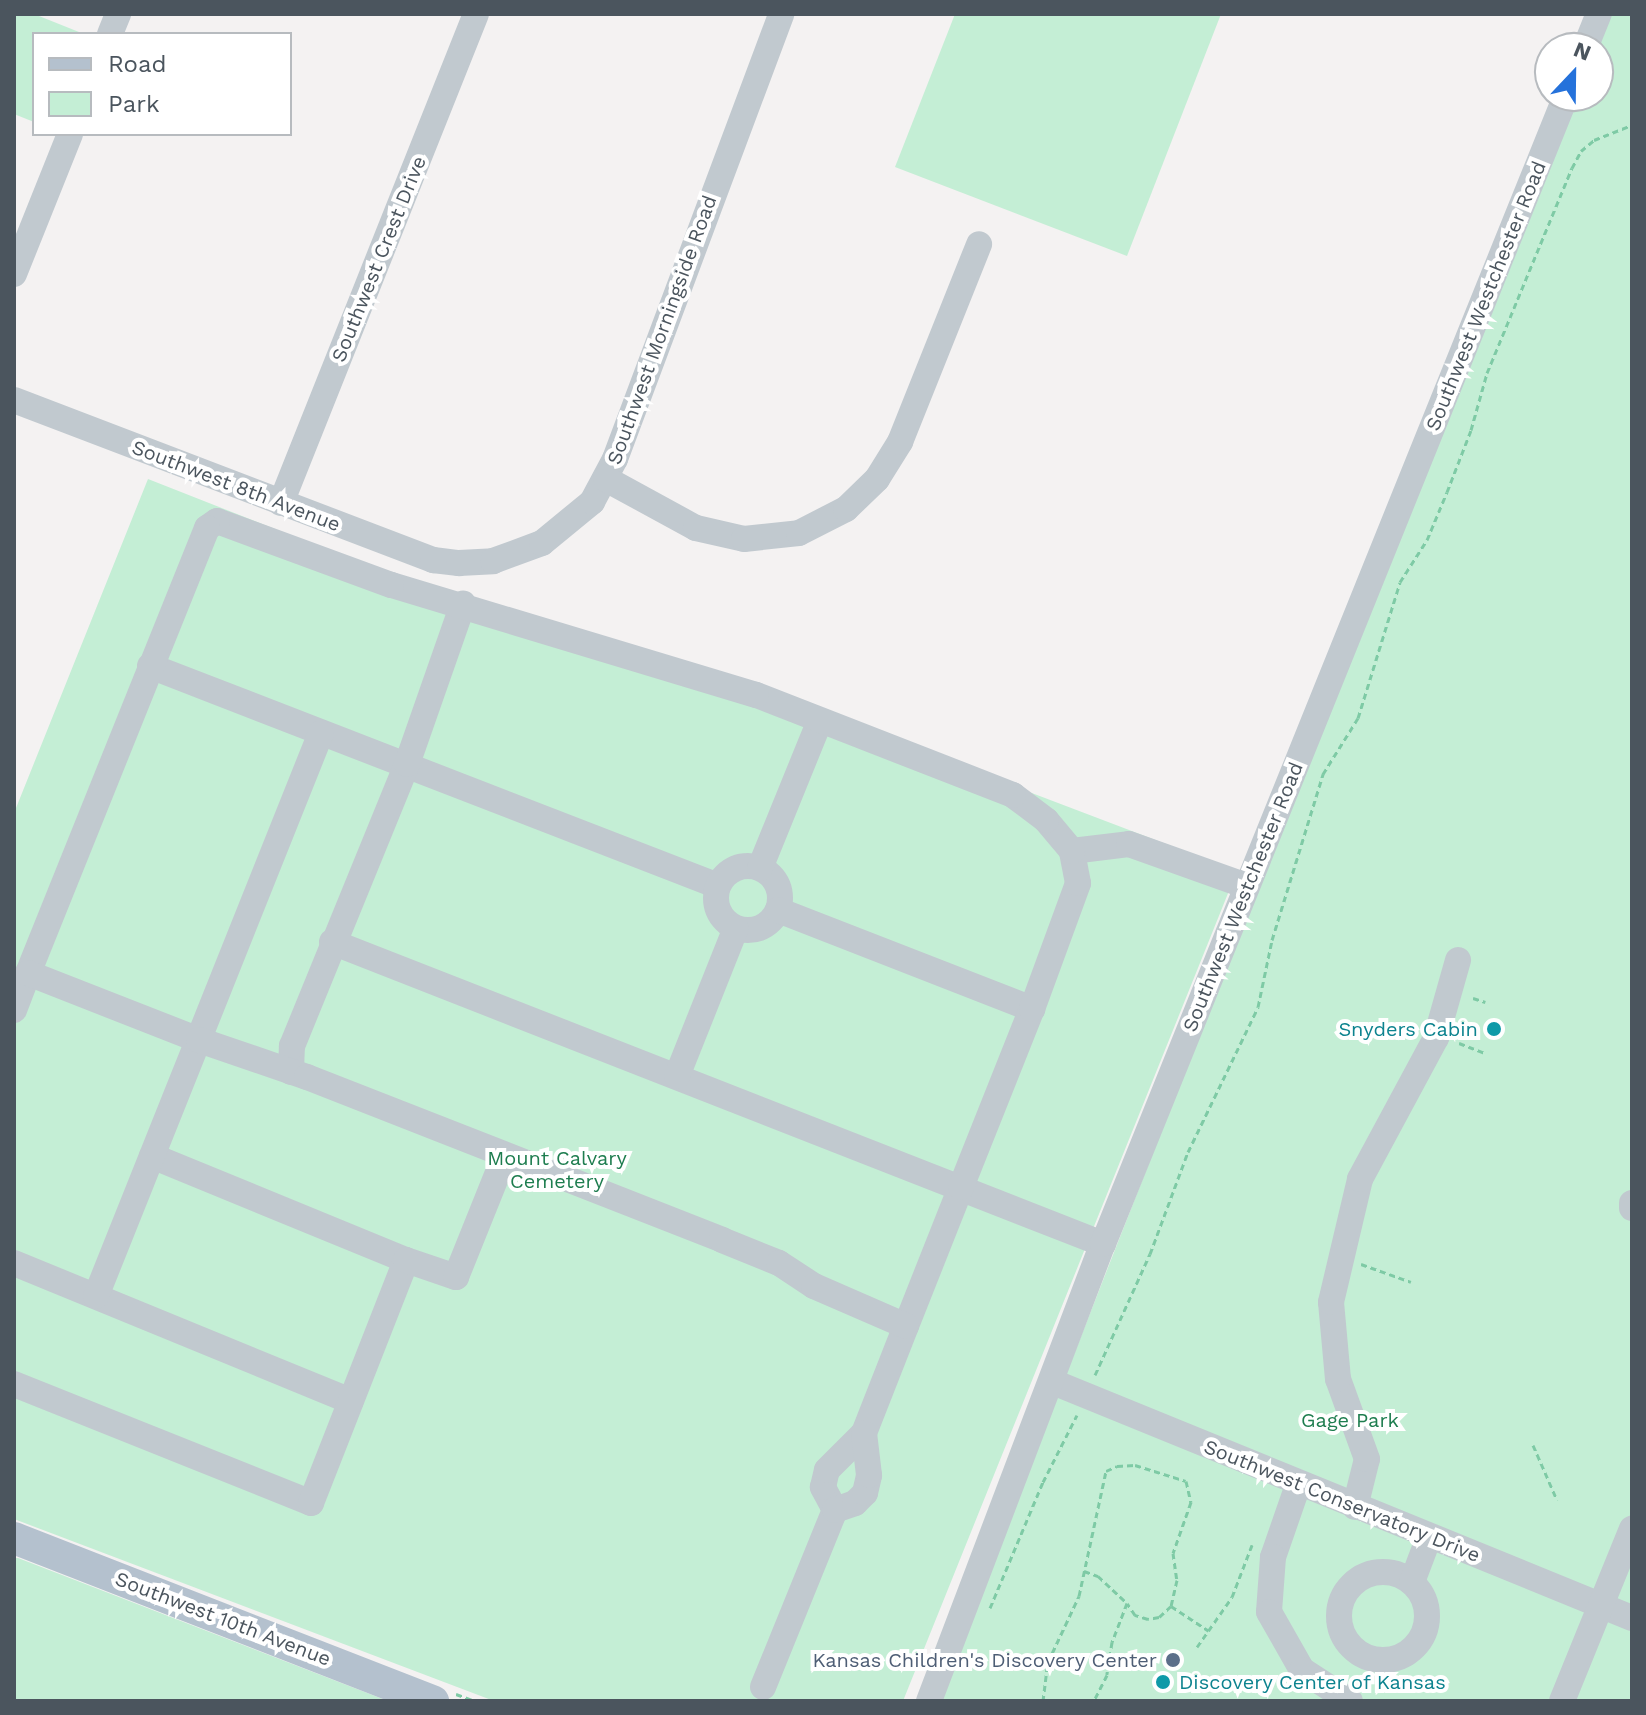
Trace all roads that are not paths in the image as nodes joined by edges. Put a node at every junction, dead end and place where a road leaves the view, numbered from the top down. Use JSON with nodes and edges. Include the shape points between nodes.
{"nodes":[{"id":1,"x":476,"y":14,"type":"edge"},
{"id":2,"x":781,"y":14,"type":"edge"},
{"id":3,"x":1560,"y":112,"type":"edge"},
{"id":4,"x":69,"y":136,"type":"edge"},
{"id":5,"x":979,"y":244,"type":"dead end"},
{"id":6,"x":14,"y":274,"type":"edge"},
{"id":7,"x":14,"y":400,"type":"edge"},
{"id":8,"x":606,"y":479,"type":"junction"},
{"id":9,"x":281,"y":503,"type":"junction"},
{"id":10,"x":459,"y":563,"type":"joint"},
{"id":11,"x":463,"y":604,"type":"junction"},
{"id":12,"x":150,"y":666,"type":"junction"},
{"id":13,"x":819,"y":723,"type":"junction"},
{"id":14,"x":321,"y":733,"type":"junction"},
{"id":15,"x":407,"y":764,"type":"junction"},
{"id":16,"x":1072,"y":851,"type":"junction"},
{"id":17,"x":760,"y":868,"type":"junction"},
{"id":18,"x":718,"y":886,"type":"junction"},
{"id":19,"x":1247,"y":886,"type":"junction"},
{"id":20,"x":778,"y":910,"type":"junction"},
{"id":21,"x":736,"y":928,"type":"junction"},
{"id":22,"x":332,"y":942,"type":"junction"},
{"id":23,"x":1458,"y":960,"type":"dead end"},
{"id":24,"x":28,"y":973,"type":"junction"},
{"id":25,"x":1032,"y":1009,"type":"junction"},
{"id":26,"x":14,"y":1010,"type":"edge"},
{"id":27,"x":199,"y":1040,"type":"junction"},
{"id":28,"x":291,"y":1072,"type":"junction"},
{"id":29,"x":677,"y":1076,"type":"junction"},
{"id":30,"x":505,"y":1155,"type":"junction"},
{"id":31,"x":152,"y":1156,"type":"junction"},
{"id":32,"x":961,"y":1187,"type":"junction"},
{"id":33,"x":1103,"y":1244,"type":"junction"},
{"id":34,"x":406,"y":1260,"type":"junction"},
{"id":35,"x":14,"y":1263,"type":"edge"},
{"id":36,"x":96,"y":1296,"type":"junction"},
{"id":37,"x":906,"y":1326,"type":"junction"},
{"id":38,"x":1053,"y":1382,"type":"junction"},
{"id":39,"x":14,"y":1384,"type":"edge"},
{"id":40,"x":351,"y":1401,"type":"junction"},
{"id":41,"x":864,"y":1433,"type":"junction"},
{"id":42,"x":1298,"y":1485,"type":"junction"},
{"id":43,"x":1355,"y":1507,"type":"junction"},
{"id":44,"x":835,"y":1510,"type":"junction"},
{"id":45,"x":1632,"y":1529,"type":"edge"},
{"id":46,"x":1429,"y":1537,"type":"junction"},
{"id":47,"x":14,"y":1538,"type":"edge"},
{"id":48,"x":1412,"y":1582,"type":"dead end"},
{"id":49,"x":1601,"y":1606,"type":"junction"},
{"id":50,"x":1632,"y":1618,"type":"edge"},
{"id":51,"x":763,"y":1687,"type":"dead end"},
{"id":52,"x":1309,"y":1688,"type":"edge"},
{"id":53,"x":433,"y":1701,"type":"edge"},
{"id":54,"x":929,"y":1701,"type":"edge"},
{"id":55,"x":1350,"y":1701,"type":"edge"},
{"id":56,"x":1562,"y":1701,"type":"edge"}],
"edges":[{"from":1,"to":9,"type":"street","name":"Southwest Crest Drive"},
{"from":2,"to":8,"type":"street","name":"Southwest Morningside Road"},
{"from":3,"to":19,"type":"street","name":"Southwest Westchester Road"},
{"from":4,"to":6,"type":"street"},
{"from":5,"to":8,"type":"street","via":[[890,461],[862,495],[825,522],[773,538],[718,535],[677,520]]},
{"from":7,"to":9,"type":"street","name":"Southwest 8th Avenue"},
{"from":8,"to":10,"type":"street","name":"Southwest Morningside Road","via":[[583,511],[542,543],[512,556]]},
{"from":9,"to":10,"type":"street","name":"Southwest 8th Avenue","via":[[403,551]]},
{"from":11,"to":12,"type":"street","via":[[391,585],[217,521],[207,528]]},
{"from":11,"to":13,"type":"street","via":[[756,695]]},
{"from":11,"to":15,"type":"street"},
{"from":12,"to":14,"type":"street"},
{"from":12,"to":24,"type":"street"},
{"from":13,"to":16,"type":"street","via":[[1013,795],[1046,820]]},
{"from":13,"to":17,"type":"street"},
{"from":14,"to":15,"type":"street"},
{"from":14,"to":27,"type":"street"},
{"from":15,"to":18,"type":"street"},
{"from":15,"to":22,"type":"street"},
{"from":16,"to":19,"type":"street","via":[[1129,844]]},
{"from":16,"to":25,"type":"street","via":[[1078,883]]},
{"from":17,"to":18,"type":"street","via":[[736,868]]},
{"from":17,"to":20,"type":"street","via":[[778,886]]},
{"from":18,"to":21,"type":"street","via":[[718,910]]},
{"from":19,"to":33,"type":"street","name":"Southwest Westchester Road"},
{"from":20,"to":21,"type":"street","via":[[761,928]]},
{"from":20,"to":25,"type":"street"},
{"from":21,"to":29,"type":"street"},
{"from":22,"to":28,"type":"street","via":[[292,1046]]},
{"from":22,"to":29,"type":"street"},
{"from":23,"to":43,"type":"street","via":[[1436,1038],[1360,1179],[1331,1302],[1338,1379],[1367,1459]]},
{"from":24,"to":26,"type":"street"},
{"from":24,"to":27,"type":"street"},
{"from":25,"to":32,"type":"street"},
{"from":27,"to":28,"type":"street"},
{"from":27,"to":31,"type":"street"},
{"from":28,"to":30,"type":"street"},
{"from":29,"to":32,"type":"street"},
{"from":30,"to":34,"type":"street","via":[[456,1277]]},
{"from":30,"to":37,"type":"street","via":[[779,1263],[814,1286]]},
{"from":31,"to":34,"type":"street"},
{"from":31,"to":36,"type":"street"},
{"from":32,"to":33,"type":"street"},
{"from":32,"to":37,"type":"street"},
{"from":33,"to":38,"type":"street","name":"Southwest Westchester Road"},
{"from":34,"to":40,"type":"street"},
{"from":35,"to":36,"type":"street"},
{"from":36,"to":40,"type":"street"},
{"from":37,"to":41,"type":"street"},
{"from":38,"to":42,"type":"street","name":"Southwest Conservatory Drive"},
{"from":38,"to":54,"type":"street","name":"Southwest Westchester Road"},
{"from":39,"to":40,"type":"street","via":[[311,1503]]},
{"from":41,"to":44,"type":"street","via":[[869,1475],[865,1493]]},
{"from":41,"to":44,"type":"street","via":[[827,1470],[823,1487]]},
{"from":42,"to":43,"type":"street","name":"Southwest Conservatory Drive"},
{"from":42,"to":52,"type":"street","via":[[1273,1557],[1269,1612]]},
{"from":43,"to":46,"type":"street","name":"Southwest Conservatory Drive"},
{"from":44,"to":51,"type":"street"},
{"from":45,"to":49,"type":"street"},
{"from":46,"to":48,"type":"street"},
{"from":46,"to":49,"type":"street","name":"Southwest Conservatory Drive"},
{"from":47,"to":53,"type":"main road","name":"Southwest 10th Avenue"},
{"from":49,"to":50,"type":"street","name":"Southwest Conservatory Drive"},
{"from":49,"to":56,"type":"street"},
{"from":52,"to":55,"type":"street"}]}
